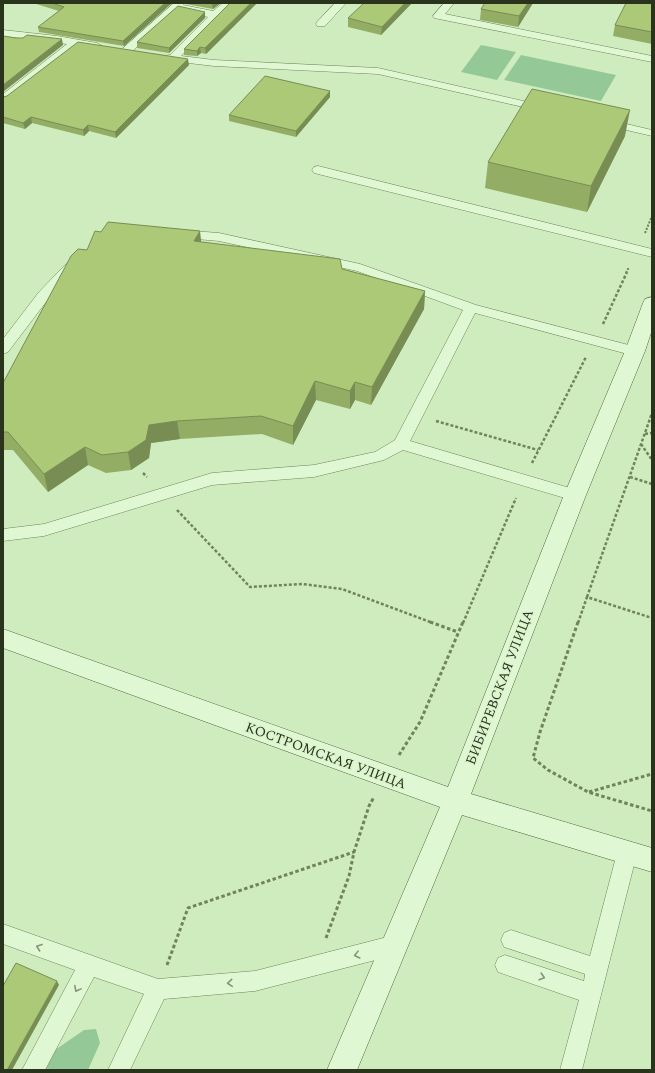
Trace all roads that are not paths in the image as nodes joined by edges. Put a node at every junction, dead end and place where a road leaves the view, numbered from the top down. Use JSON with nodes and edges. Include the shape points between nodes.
{"nodes":[{"id":1,"x":229,"y":3,"type":"edge"},
{"id":2,"x":341,"y":3,"type":"edge"},
{"id":3,"x":449,"y":3,"type":"edge"},
{"id":4,"x":178,"y":5,"type":"edge"},
{"id":5,"x":215,"y":15,"type":"junction"},
{"id":6,"x":321,"y":24,"type":"dead end"},
{"id":7,"x":3,"y":33,"type":"edge"},
{"id":8,"x":74,"y":43,"type":"junction"},
{"id":9,"x":118,"y":50,"type":"junction"},
{"id":10,"x":139,"y":54,"type":"edge"},
{"id":11,"x":153,"y":56,"type":"edge"},
{"id":12,"x":172,"y":59,"type":"junction"},
{"id":13,"x":652,"y":59,"type":"edge"},
{"id":14,"x":3,"y":99,"type":"edge"},
{"id":15,"x":553,"y":110,"type":"edge"},
{"id":16,"x":591,"y":119,"type":"edge"},
{"id":17,"x":652,"y":133,"type":"edge"},
{"id":18,"x":318,"y":170,"type":"dead end"},
{"id":19,"x":165,"y":233,"type":"edge"},
{"id":20,"x":652,"y":253,"type":"edge"},
{"id":21,"x":82,"y":256,"type":"edge"},
{"id":22,"x":652,"y":303,"type":"edge"},
{"id":23,"x":471,"y":308,"type":"junction"},
{"id":24,"x":3,"y":349,"type":"edge"},
{"id":25,"x":635,"y":351,"type":"junction"},
{"id":26,"x":401,"y":444,"type":"junction"},
{"id":27,"x":575,"y":495,"type":"junction"},
{"id":28,"x":3,"y":535,"type":"edge"},
{"id":29,"x":3,"y":638,"type":"edge"},
{"id":30,"x":455,"y":801,"type":"junction"},
{"id":31,"x":627,"y":853,"type":"junction"},
{"id":32,"x":652,"y":860,"type":"edge"},
{"id":33,"x":3,"y":934,"type":"edge"},
{"id":34,"x":511,"y":940,"type":"dead end"},
{"id":35,"x":395,"y":945,"type":"junction"},
{"id":36,"x":89,"y":965,"type":"junction"},
{"id":37,"x":505,"y":965,"type":"dead end"},
{"id":38,"x":597,"y":968,"type":"junction"},
{"id":39,"x":158,"y":989,"type":"junction"},
{"id":40,"x":590,"y":994,"type":"junction"},
{"id":41,"x":33,"y":1070,"type":"edge"},
{"id":42,"x":119,"y":1070,"type":"edge"},
{"id":43,"x":342,"y":1070,"type":"edge"},
{"id":44,"x":571,"y":1070,"type":"edge"}],
"edges":[{"from":1,"to":5,"type":"lane"},
{"from":2,"to":6,"type":"lane"},
{"from":3,"to":13,"type":"lane","via":[[438,16]]},
{"from":4,"to":5,"type":"lane"},
{"from":4,"to":9,"type":"lane"},
{"from":5,"to":12,"type":"lane"},
{"from":7,"to":8,"type":"lane"},
{"from":8,"to":9,"type":"lane"},
{"from":8,"to":14,"type":"lane"},
{"from":9,"to":10,"type":"lane"},
{"from":11,"to":12,"type":"lane"},
{"from":12,"to":15,"type":"lane","via":[[378,71]]},
{"from":16,"to":17,"type":"lane"},
{"from":18,"to":20,"type":"lane"},
{"from":19,"to":23,"type":"lane","via":[[219,237],[360,268]]},
{"from":21,"to":24,"type":"lane","via":[[44,295]]},
{"from":22,"to":25,"type":"main road","name":"БИБИРЕВСКАЯ УЛИЦА"},
{"from":23,"to":25,"type":"lane","via":[[551,324]]},
{"from":23,"to":26,"type":"lane"},
{"from":25,"to":27,"type":"main road","name":"БИБИРЕВСКАЯ УЛИЦА"},
{"from":26,"to":27,"type":"lane"},
{"from":26,"to":28,"type":"lane","via":[[380,456],[314,471],[212,479],[44,530]]},
{"from":27,"to":30,"type":"main road","name":"БИБИРЕВСКАЯ УЛИЦА"},
{"from":29,"to":30,"type":"main road","name":"КОСТРОМСКАЯ УЛИЦА"},
{"from":30,"to":31,"type":"main road","name":"КОСТРОМСКАЯ УЛИЦА"},
{"from":30,"to":35,"type":"main road","name":"БИБИРЕВСКАЯ УЛИЦА"},
{"from":31,"to":32,"type":"main road","name":"КОСТРОМСКАЯ УЛИЦА"},
{"from":31,"to":38,"type":"lane"},
{"from":36,"to":33,"type":"lane","one_way":true},
{"from":34,"to":38,"type":"lane"},
{"from":35,"to":39,"type":"lane","one_way":true,"via":[[256,981]]},
{"from":35,"to":43,"type":"main road","name":"БИБИРЕВСКАЯ УЛИЦА"},
{"from":36,"to":39,"type":"lane"},
{"from":36,"to":41,"type":"lane","one_way":true},
{"from":37,"to":40,"type":"lane","one_way":true},
{"from":38,"to":40,"type":"lane"},
{"from":39,"to":42,"type":"lane"},
{"from":40,"to":44,"type":"lane"}]}
